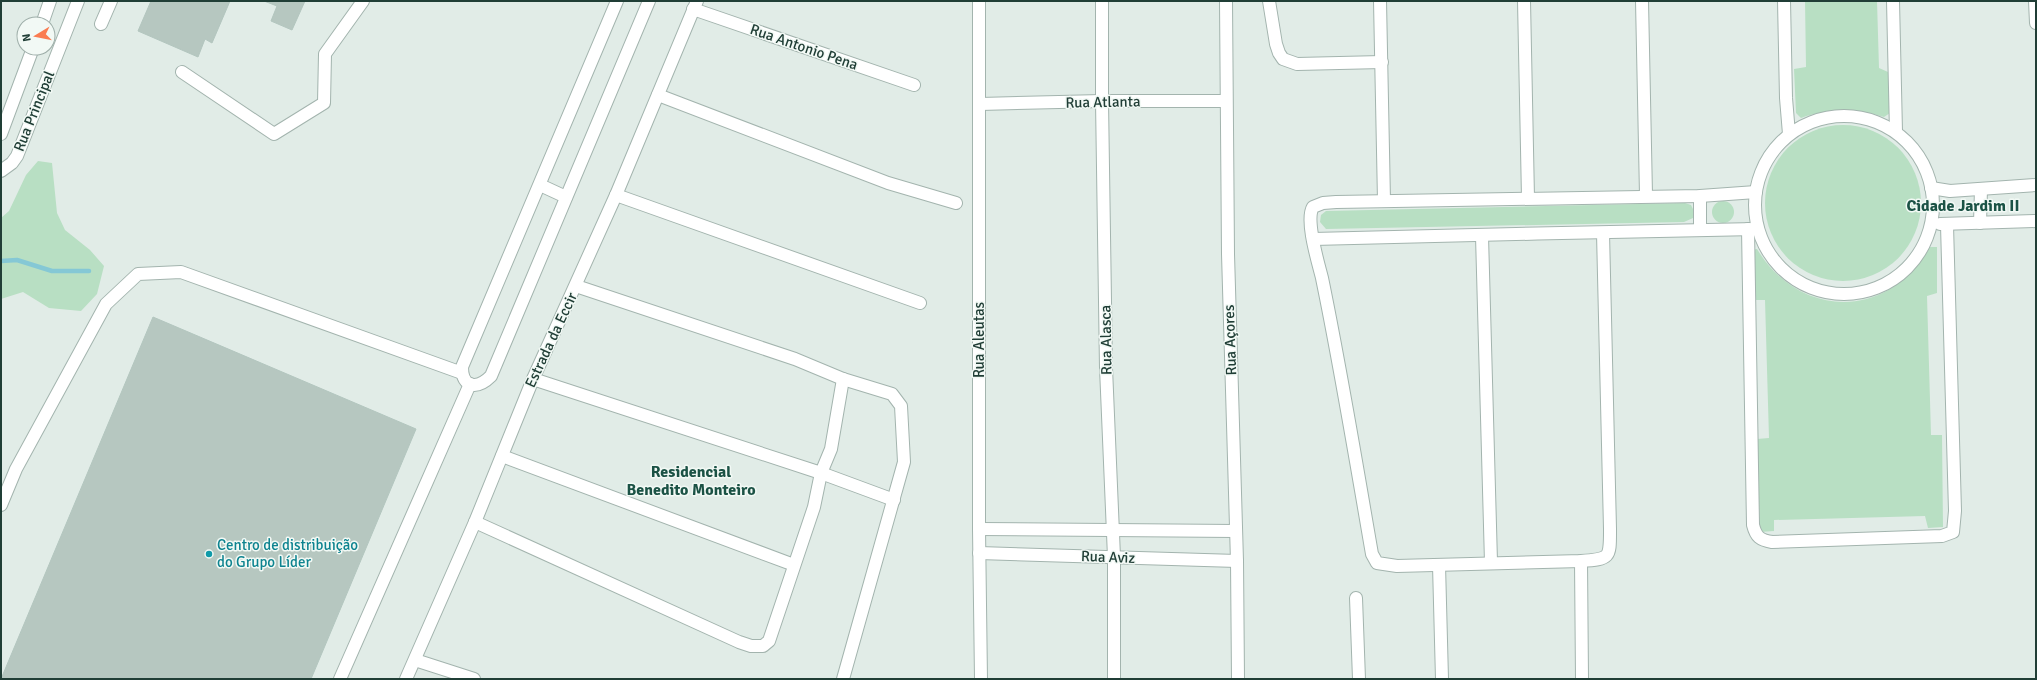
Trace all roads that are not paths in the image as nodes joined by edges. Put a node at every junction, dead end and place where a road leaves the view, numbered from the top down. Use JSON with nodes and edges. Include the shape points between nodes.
{"nodes":[{"id":1,"x":50,"y":1,"type":"edge"},
{"id":2,"x":78,"y":1,"type":"edge"},
{"id":3,"x":111,"y":1,"type":"edge"},
{"id":4,"x":363,"y":1,"type":"edge"},
{"id":5,"x":649,"y":1,"type":"edge"},
{"id":6,"x":979,"y":1,"type":"edge"},
{"id":7,"x":1102,"y":1,"type":"edge"},
{"id":8,"x":1226,"y":1,"type":"edge"},
{"id":9,"x":1269,"y":1,"type":"edge"},
{"id":10,"x":1380,"y":1,"type":"edge"},
{"id":11,"x":1524,"y":1,"type":"edge"},
{"id":12,"x":1642,"y":1,"type":"edge"},
{"id":13,"x":1784,"y":1,"type":"edge"},
{"id":14,"x":1893,"y":1,"type":"edge"},
{"id":15,"x":2036,"y":1,"type":"edge"},
{"id":16,"x":613,"y":2,"type":"edge"},
{"id":17,"x":695,"y":5,"type":"edge"},
{"id":18,"x":45,"y":16,"type":"edge"},
{"id":19,"x":2036,"y":23,"type":"edge"},
{"id":20,"x":101,"y":24,"type":"dead end"},
{"id":21,"x":30,"y":56,"type":"edge"},
{"id":22,"x":1382,"y":62,"type":"junction"},
{"id":23,"x":182,"y":72,"type":"dead end"},
{"id":24,"x":914,"y":85,"type":"dead end"},
{"id":25,"x":658,"y":95,"type":"junction"},
{"id":26,"x":1102,"y":101,"type":"junction"},
{"id":27,"x":1226,"y":101,"type":"junction"},
{"id":28,"x":980,"y":104,"type":"junction"},
{"id":29,"x":1896,"y":132,"type":"junction"},
{"id":30,"x":1,"y":134,"type":"edge"},
{"id":31,"x":1789,"y":134,"type":"junction"},
{"id":32,"x":1,"y":171,"type":"edge"},
{"id":33,"x":540,"y":185,"type":"junction"},
{"id":34,"x":2036,"y":185,"type":"edge"},
{"id":35,"x":1931,"y":188,"type":"junction"},
{"id":36,"x":1981,"y":189,"type":"junction"},
{"id":37,"x":1756,"y":192,"type":"junction"},
{"id":38,"x":616,"y":195,"type":"junction"},
{"id":39,"x":1646,"y":196,"type":"junction"},
{"id":40,"x":1700,"y":196,"type":"junction"},
{"id":41,"x":566,"y":198,"type":"junction"},
{"id":42,"x":1528,"y":198,"type":"junction"},
{"id":43,"x":1384,"y":201,"type":"junction"},
{"id":44,"x":956,"y":204,"type":"dead end"},
{"id":45,"x":2036,"y":221,"type":"edge"},
{"id":46,"x":1980,"y":223,"type":"junction"},
{"id":47,"x":1931,"y":224,"type":"junction"},
{"id":48,"x":1947,"y":225,"type":"junction"},
{"id":49,"x":1700,"y":228,"type":"junction"},
{"id":50,"x":1753,"y":229,"type":"junction"},
{"id":51,"x":1603,"y":233,"type":"junction"},
{"id":52,"x":1482,"y":236,"type":"junction"},
{"id":53,"x":1313,"y":239,"type":"junction"},
{"id":54,"x":576,"y":286,"type":"junction"},
{"id":55,"x":920,"y":303,"type":"dead end"},
{"id":56,"x":462,"y":373,"type":"junction"},
{"id":57,"x":533,"y":379,"type":"junction"},
{"id":58,"x":843,"y":379,"type":"junction"},
{"id":59,"x":470,"y":384,"type":"junction"},
{"id":60,"x":502,"y":456,"type":"junction"},
{"id":61,"x":821,"y":473,"type":"junction"},
{"id":62,"x":894,"y":500,"type":"junction"},
{"id":63,"x":1,"y":505,"type":"edge"},
{"id":64,"x":475,"y":522,"type":"junction"},
{"id":65,"x":979,"y":529,"type":"junction"},
{"id":66,"x":1112,"y":530,"type":"junction"},
{"id":67,"x":1236,"y":531,"type":"junction"},
{"id":68,"x":980,"y":553,"type":"junction"},
{"id":69,"x":1114,"y":557,"type":"junction"},
{"id":70,"x":1237,"y":561,"type":"junction"},
{"id":71,"x":1581,"y":561,"type":"junction"},
{"id":72,"x":1491,"y":562,"type":"junction"},
{"id":73,"x":1439,"y":565,"type":"junction"},
{"id":74,"x":794,"y":566,"type":"junction"},
{"id":75,"x":1356,"y":598,"type":"dead end"},
{"id":76,"x":415,"y":660,"type":"junction"},
{"id":77,"x":340,"y":679,"type":"edge"},
{"id":78,"x":406,"y":679,"type":"edge"},
{"id":79,"x":474,"y":679,"type":"edge"},
{"id":80,"x":843,"y":679,"type":"edge"},
{"id":81,"x":981,"y":679,"type":"edge"},
{"id":82,"x":1114,"y":679,"type":"edge"},
{"id":83,"x":1238,"y":679,"type":"edge"},
{"id":84,"x":1359,"y":679,"type":"edge"},
{"id":85,"x":1442,"y":679,"type":"edge"},
{"id":86,"x":1582,"y":679,"type":"edge"}],
"edges":[{"from":1,"to":18,"type":"street"},
{"from":2,"to":32,"type":"street","name":"Rua Principal","via":[[17,156]]},
{"from":3,"to":20,"type":"street"},
{"from":4,"to":23,"type":"street","via":[[325,54],[324,103],[274,134]]},
{"from":5,"to":41,"type":"street"},
{"from":6,"to":28,"type":"street","name":"Rua Aleutas"},
{"from":7,"to":26,"type":"street","name":"Rua Alasca"},
{"from":8,"to":27,"type":"street","name":"Rua Açores"},
{"from":9,"to":22,"type":"street","via":[[1276,44],[1283,59],[1297,64]]},
{"from":10,"to":22,"type":"street"},
{"from":11,"to":42,"type":"street"},
{"from":12,"to":39,"type":"street"},
{"from":13,"to":31,"type":"street"},
{"from":14,"to":29,"type":"street"},
{"from":15,"to":19,"type":"street"},
{"from":16,"to":33,"type":"street"},
{"from":17,"to":24,"type":"street","name":"Rua Antonio Pena"},
{"from":17,"to":25,"type":"street","name":"Estrada da Eccir"},
{"from":21,"to":30,"type":"street","name":"Rua Principal"},
{"from":22,"to":43,"type":"street"},
{"from":25,"to":38,"type":"street","name":"Estrada da Eccir"},
{"from":25,"to":44,"type":"street","via":[[888,184]]},
{"from":26,"to":27,"type":"street","name":"Rua Atlanta"},
{"from":26,"to":28,"type":"street","name":"Rua Atlanta"},
{"from":26,"to":66,"type":"street","name":"Rua Alasca","via":[[1106,368]]},
{"from":27,"to":67,"type":"street","name":"Rua Açores"},
{"from":28,"to":65,"type":"street","name":"Rua Aleutas"},
{"from":29,"to":31,"type":"street","via":[[1876,121],[1854,116],[1838,116],[1809,122]]},
{"from":29,"to":35,"type":"street","via":[[1909,143],[1919,157]]},
{"from":31,"to":37,"type":"street","via":[[1773,150],[1762,170]]},
{"from":33,"to":41,"type":"street"},
{"from":33,"to":56,"type":"street","via":[[462,367]]},
{"from":34,"to":36,"type":"street"},
{"from":35,"to":36,"type":"street","via":[[1950,191]]},
{"from":35,"to":47,"type":"street"},
{"from":36,"to":46,"type":"street"},
{"from":37,"to":40,"type":"street"},
{"from":37,"to":50,"type":"street"},
{"from":38,"to":54,"type":"street","name":"Estrada da Eccir"},
{"from":38,"to":55,"type":"street"},
{"from":39,"to":40,"type":"street"},
{"from":39,"to":42,"type":"street"},
{"from":40,"to":49,"type":"street"},
{"from":41,"to":59,"type":"street","via":[[491,376],[483,384]]},
{"from":42,"to":43,"type":"street"},
{"from":43,"to":53,"type":"street","via":[[1317,204],[1311,214]]},
{"from":45,"to":46,"type":"street"},
{"from":46,"to":48,"type":"street"},
{"from":47,"to":48,"type":"street"},
{"from":47,"to":50,"type":"street","via":[[1922,248],[1906,269],[1885,285],[1860,293],[1840,294],[1808,287],[1786,273]]},
{"from":48,"to":50,"type":"street","via":[[1955,511],[1953,532],[1942,536],[1772,542],[1758,538],[1753,525]]},
{"from":49,"to":50,"type":"street"},
{"from":49,"to":51,"type":"street"},
{"from":51,"to":52,"type":"street"},
{"from":51,"to":71,"type":"street","via":[[1610,550],[1603,558]]},
{"from":52,"to":53,"type":"street"},
{"from":52,"to":72,"type":"street"},
{"from":53,"to":73,"type":"street","via":[[1337,352],[1374,559],[1380,565]]},
{"from":54,"to":57,"type":"street","name":"Estrada da Eccir"},
{"from":54,"to":58,"type":"street","via":[[794,358]]},
{"from":56,"to":59,"type":"street"},
{"from":56,"to":63,"type":"street","via":[[181,272],[138,274],[106,304],[16,469]]},
{"from":57,"to":60,"type":"street","name":"Estrada da Eccir"},
{"from":57,"to":61,"type":"street"},
{"from":58,"to":61,"type":"street","via":[[831,449]]},
{"from":58,"to":62,"type":"street","via":[[892,394],[901,406],[904,462]]},
{"from":59,"to":77,"type":"street"},
{"from":60,"to":64,"type":"street","name":"Estrada da Eccir"},
{"from":60,"to":74,"type":"street"},
{"from":61,"to":62,"type":"street"},
{"from":61,"to":74,"type":"street","via":[[814,507]]},
{"from":62,"to":80,"type":"street"},
{"from":64,"to":74,"type":"street","via":[[751,646],[763,646],[770,641]]},
{"from":64,"to":76,"type":"street","name":"Estrada da Eccir"},
{"from":65,"to":66,"type":"street","name":"Rua Aviz"},
{"from":65,"to":68,"type":"street","name":"Rua Aleutas"},
{"from":66,"to":67,"type":"street","name":"Rua Aviz"},
{"from":66,"to":69,"type":"street","name":"Rua Alasca"},
{"from":67,"to":70,"type":"street","name":"Rua Açores"},
{"from":68,"to":69,"type":"street","name":"Rua Aviz"},
{"from":68,"to":81,"type":"street","name":"Rua Aleutas"},
{"from":69,"to":70,"type":"street","name":"Rua Aviz"},
{"from":69,"to":82,"type":"street","name":"Rua Alasca"},
{"from":70,"to":83,"type":"street","name":"Rua Açores"},
{"from":71,"to":72,"type":"street"},
{"from":71,"to":86,"type":"street"},
{"from":72,"to":73,"type":"street"},
{"from":73,"to":85,"type":"street"},
{"from":75,"to":84,"type":"street"},
{"from":76,"to":78,"type":"street","name":"Estrada da Eccir"},
{"from":76,"to":79,"type":"street"}]}
